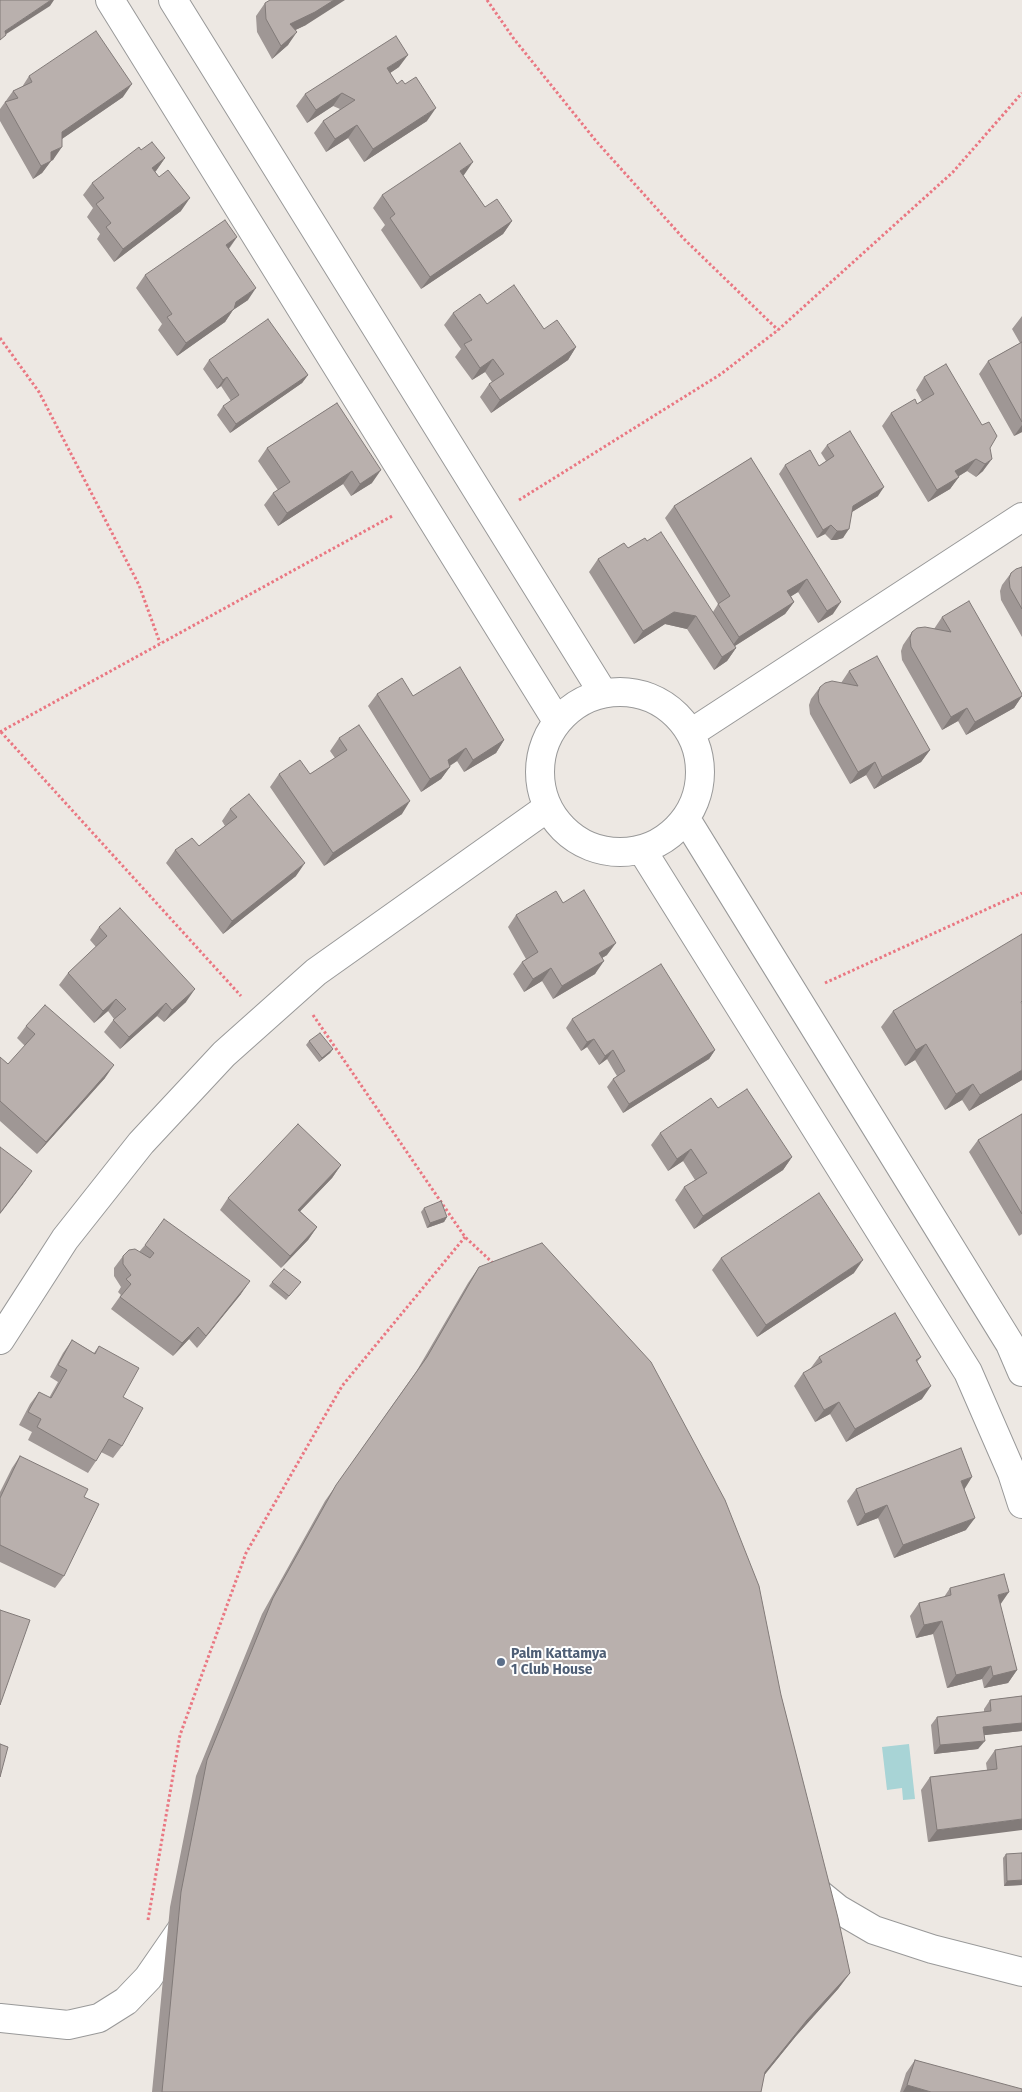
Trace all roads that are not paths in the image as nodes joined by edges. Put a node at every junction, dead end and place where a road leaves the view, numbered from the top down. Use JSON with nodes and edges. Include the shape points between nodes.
{"nodes":[{"id":1,"x":110,"y":0,"type":"edge"},
{"id":2,"x":173,"y":0,"type":"edge"},
{"id":3,"x":1022,"y":517,"type":"edge"},
{"id":4,"x":603,"y":693,"type":"junction"},
{"id":5,"x":557,"y":721,"type":"junction"},
{"id":6,"x":691,"y":733,"type":"junction"},
{"id":7,"x":547,"y":808,"type":"junction"},
{"id":8,"x":686,"y":819,"type":"junction"},
{"id":9,"x":642,"y":850,"type":"junction"},
{"id":10,"x":0,"y":1340,"type":"edge"},
{"id":11,"x":1022,"y":1372,"type":"edge"},
{"id":12,"x":1022,"y":1504,"type":"edge"},
{"id":13,"x":788,"y":1864,"type":"edge"},
{"id":14,"x":201,"y":1902,"type":"edge"},
{"id":15,"x":1022,"y":1972,"type":"edge"},
{"id":16,"x":0,"y":2018,"type":"edge"}],
"edges":[{"from":1,"to":5,"type":"street"},
{"from":2,"to":4,"type":"street"},
{"from":3,"to":6,"type":"street"},
{"from":4,"to":5,"type":"street","via":[[578,703]]},
{"from":4,"to":6,"type":"street","via":[[629,691],[654,698],[676,713]]},
{"from":5,"to":7,"type":"street","via":[[541,754],[540,790]]},
{"from":6,"to":8,"type":"street","via":[[698,750],[700,786]]},
{"from":7,"to":9,"type":"street","via":[[563,830],[586,846],[614,853]]},
{"from":7,"to":10,"type":"street","via":[[316,972],[224,1054],[141,1143],[65,1239]]},
{"from":8,"to":9,"type":"street","via":[[666,838]]},
{"from":8,"to":11,"type":"street","via":[[1010,1344]]},
{"from":9,"to":12,"type":"street","via":[[968,1372],[1012,1472]]},
{"from":13,"to":15,"type":"street","via":[[838,1909],[874,1930]]},
{"from":14,"to":16,"type":"street","via":[[148,1978],[126,2001],[99,2018],[68,2025]]}]}
